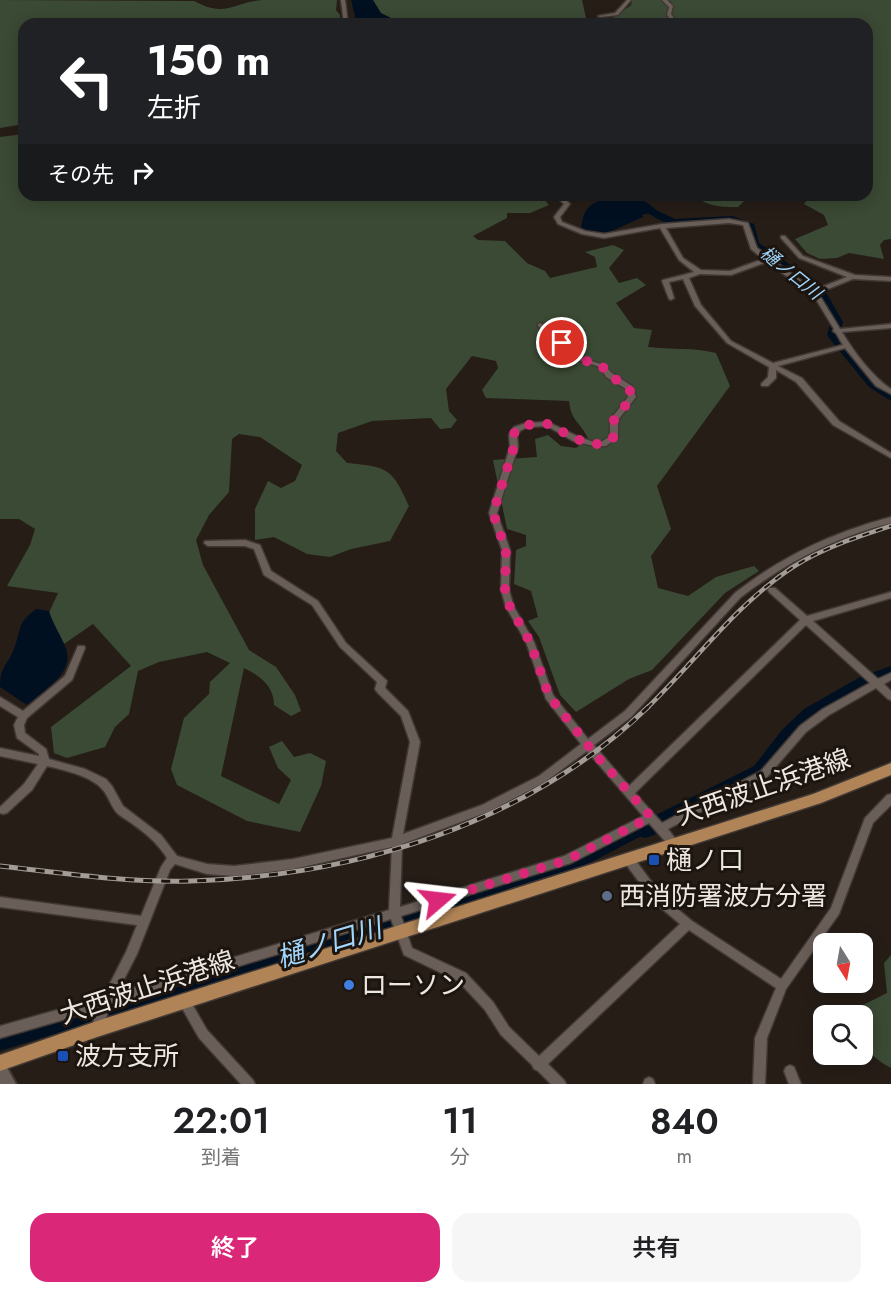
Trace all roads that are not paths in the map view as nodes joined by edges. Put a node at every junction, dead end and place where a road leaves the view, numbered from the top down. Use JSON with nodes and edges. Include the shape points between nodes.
{"nodes":[{"id":1,"x":344,"y":0,"type":"edge"},
{"id":2,"x":629,"y":0,"type":"edge"},
{"id":3,"x":664,"y":0,"type":"edge"},
{"id":4,"x":600,"y":16,"type":"dead end"},
{"id":5,"x":346,"y":18,"type":"edge"},
{"id":6,"x":672,"y":18,"type":"edge"},
{"id":7,"x":564,"y":201,"type":"edge"},
{"id":8,"x":662,"y":226,"type":"junction"},
{"id":9,"x":783,"y":237,"type":"dead end"},
{"id":10,"x":768,"y":259,"type":"junction"},
{"id":11,"x":699,"y":272,"type":"junction"},
{"id":12,"x":685,"y":277,"type":"junction"},
{"id":13,"x":856,"y":278,"type":"junction"},
{"id":14,"x":891,"y":279,"type":"edge"},
{"id":15,"x":814,"y":292,"type":"junction"},
{"id":16,"x":671,"y":298,"type":"dead end"},
{"id":17,"x":540,"y":325,"type":"dead end"},
{"id":18,"x":891,"y":326,"type":"edge"},
{"id":19,"x":836,"y":331,"type":"junction"},
{"id":20,"x":847,"y":346,"type":"junction"},
{"id":21,"x":773,"y":365,"type":"junction"},
{"id":22,"x":765,"y":384,"type":"dead end"},
{"id":23,"x":891,"y":392,"type":"edge"},
{"id":24,"x":891,"y":456,"type":"edge"},
{"id":25,"x":891,"y":520,"type":"edge"},
{"id":26,"x":208,"y":543,"type":"dead end"},
{"id":27,"x":772,"y":590,"type":"dead end"},
{"id":28,"x":891,"y":595,"type":"edge"},
{"id":29,"x":806,"y":620,"type":"junction"},
{"id":30,"x":81,"y":648,"type":"dead end"},
{"id":31,"x":891,"y":676,"type":"edge"},
{"id":32,"x":876,"y":683,"type":"junction"},
{"id":33,"x":891,"y":696,"type":"edge"},
{"id":34,"x":0,"y":701,"type":"edge"},
{"id":35,"x":23,"y":716,"type":"junction"},
{"id":36,"x":587,"y":744,"type":"junction"},
{"id":37,"x":0,"y":752,"type":"edge"},
{"id":38,"x":45,"y":761,"type":"junction"},
{"id":39,"x":891,"y":769,"type":"edge"},
{"id":40,"x":630,"y":792,"type":"junction"},
{"id":41,"x":891,"y":798,"type":"edge"},
{"id":42,"x":3,"y":810,"type":"dead end"},
{"id":43,"x":651,"y":817,"type":"junction"},
{"id":44,"x":661,"y":828,"type":"junction"},
{"id":45,"x":397,"y":841,"type":"junction"},
{"id":46,"x":675,"y":844,"type":"junction"},
{"id":47,"x":173,"y":859,"type":"junction"},
{"id":48,"x":629,"y":860,"type":"junction"},
{"id":49,"x":0,"y":902,"type":"edge"},
{"id":50,"x":394,"y":913,"type":"junction"},
{"id":51,"x":144,"y":921,"type":"junction"},
{"id":52,"x":688,"y":924,"type":"junction"},
{"id":53,"x":400,"y":932,"type":"junction"},
{"id":54,"x":782,"y":986,"type":"junction"},
{"id":55,"x":184,"y":1001,"type":"junction"},
{"id":56,"x":104,"y":1005,"type":"junction"},
{"id":57,"x":98,"y":1026,"type":"junction"},
{"id":58,"x":0,"y":1032,"type":"edge"},
{"id":59,"x":0,"y":1063,"type":"edge"},
{"id":60,"x":538,"y":1065,"type":"junction"},
{"id":61,"x":0,"y":1069,"type":"edge"},
{"id":62,"x":790,"y":1071,"type":"dead end"},
{"id":63,"x":8,"y":1084,"type":"edge"},
{"id":64,"x":249,"y":1084,"type":"edge"},
{"id":65,"x":560,"y":1084,"type":"edge"},
{"id":66,"x":759,"y":1084,"type":"edge"},
{"id":67,"x":795,"y":1084,"type":"edge"}],
"edges":[{"from":1,"to":5,"type":"street"},
{"from":2,"to":4,"type":"street","via":[[616,14]]},
{"from":3,"to":6,"type":"street","via":[[671,6]]},
{"from":7,"to":8,"type":"street","via":[[567,204],[557,217],[560,223],[584,233],[604,237]]},
{"from":8,"to":10,"type":"street","via":[[719,221],[746,224],[754,249]]},
{"from":8,"to":11,"type":"street","via":[[681,259]]},
{"from":9,"to":13,"type":"street","via":[[801,256]]},
{"from":10,"to":11,"type":"street","via":[[731,273]]},
{"from":10,"to":15,"type":"street"},
{"from":11,"to":12,"type":"street"},
{"from":12,"to":16,"type":"street","via":[[665,280]]},
{"from":12,"to":21,"type":"street","via":[[698,306],[729,342]]},
{"from":13,"to":14,"type":"street"},
{"from":13,"to":15,"type":"street"},
{"from":15,"to":19,"type":"street"},
{"from":17,"to":36,"type":"street","via":[[574,357],[602,366],[632,393],[631,402],[614,420],[614,437],[603,444],[584,443],[548,424],[517,429],[493,513],[506,550],[505,590],[510,607],[530,642],[549,696]]},
{"from":18,"to":19,"type":"street"},
{"from":19,"to":20,"type":"street"},
{"from":20,"to":21,"type":"street"},
{"from":20,"to":23,"type":"street","via":[[879,384]]},
{"from":21,"to":22,"type":"street","via":[[772,378]]},
{"from":21,"to":24,"type":"street","via":[[799,380],[836,423]]},
{"from":25,"to":36,"type":"street","via":[[831,538],[777,564],[738,595],[628,714]]},
{"from":26,"to":45,"type":"street","via":[[245,543],[257,547],[267,573],[315,603],[343,645],[382,681],[380,689],[405,714],[415,742]]},
{"from":27,"to":29,"type":"street"},
{"from":28,"to":29,"type":"street"},
{"from":29,"to":32,"type":"street"},
{"from":29,"to":40,"type":"street"},
{"from":30,"to":35,"type":"street","via":[[69,678]]},
{"from":31,"to":32,"type":"street"},
{"from":32,"to":33,"type":"street"},
{"from":32,"to":44,"type":"street","via":[[803,729],[764,774]]},
{"from":34,"to":35,"type":"street"},
{"from":35,"to":38,"type":"street","via":[[20,735],[43,752]]},
{"from":36,"to":40,"type":"street"},
{"from":36,"to":45,"type":"street","via":[[542,779],[486,808]]},
{"from":37,"to":38,"type":"street"},
{"from":38,"to":42,"type":"street","via":[[28,787]]},
{"from":38,"to":47,"type":"street","via":[[101,781],[121,810],[165,846]]},
{"from":39,"to":46,"type":"main road","name":"大西波止浜港線","via":[[816,799]]},
{"from":40,"to":43,"type":"street"},
{"from":41,"to":54,"type":"street","via":[[869,821],[835,911]]},
{"from":43,"to":44,"type":"street"},
{"from":43,"to":50,"type":"street","via":[[567,860]]},
{"from":44,"to":46,"type":"street"},
{"from":45,"to":47,"type":"street","via":[[293,864],[234,871]]},
{"from":45,"to":50,"type":"street"},
{"from":46,"to":48,"type":"main road","name":"大西波止浜港線"},
{"from":47,"to":51,"type":"street"},
{"from":48,"to":52,"type":"street","via":[[658,899]]},
{"from":48,"to":53,"type":"main road","name":"大西波止浜港線"},
{"from":49,"to":51,"type":"street"},
{"from":50,"to":53,"type":"street"},
{"from":50,"to":56,"type":"street"},
{"from":51,"to":56,"type":"street"},
{"from":52,"to":54,"type":"street"},
{"from":52,"to":60,"type":"street"},
{"from":53,"to":55,"type":"main road","name":"大西波止浜港線"},
{"from":53,"to":60,"type":"street","via":[[408,951],[462,977]]},
{"from":54,"to":66,"type":"street","via":[[761,1038]]},
{"from":55,"to":57,"type":"main road","name":"大西波止浜港線"},
{"from":55,"to":64,"type":"street","via":[[203,1034]]},
{"from":56,"to":57,"type":"street"},
{"from":56,"to":58,"type":"street"},
{"from":57,"to":59,"type":"main road","name":"大西波止浜港線"},
{"from":60,"to":65,"type":"street"},
{"from":61,"to":63,"type":"street"},
{"from":62,"to":67,"type":"street"}]}
